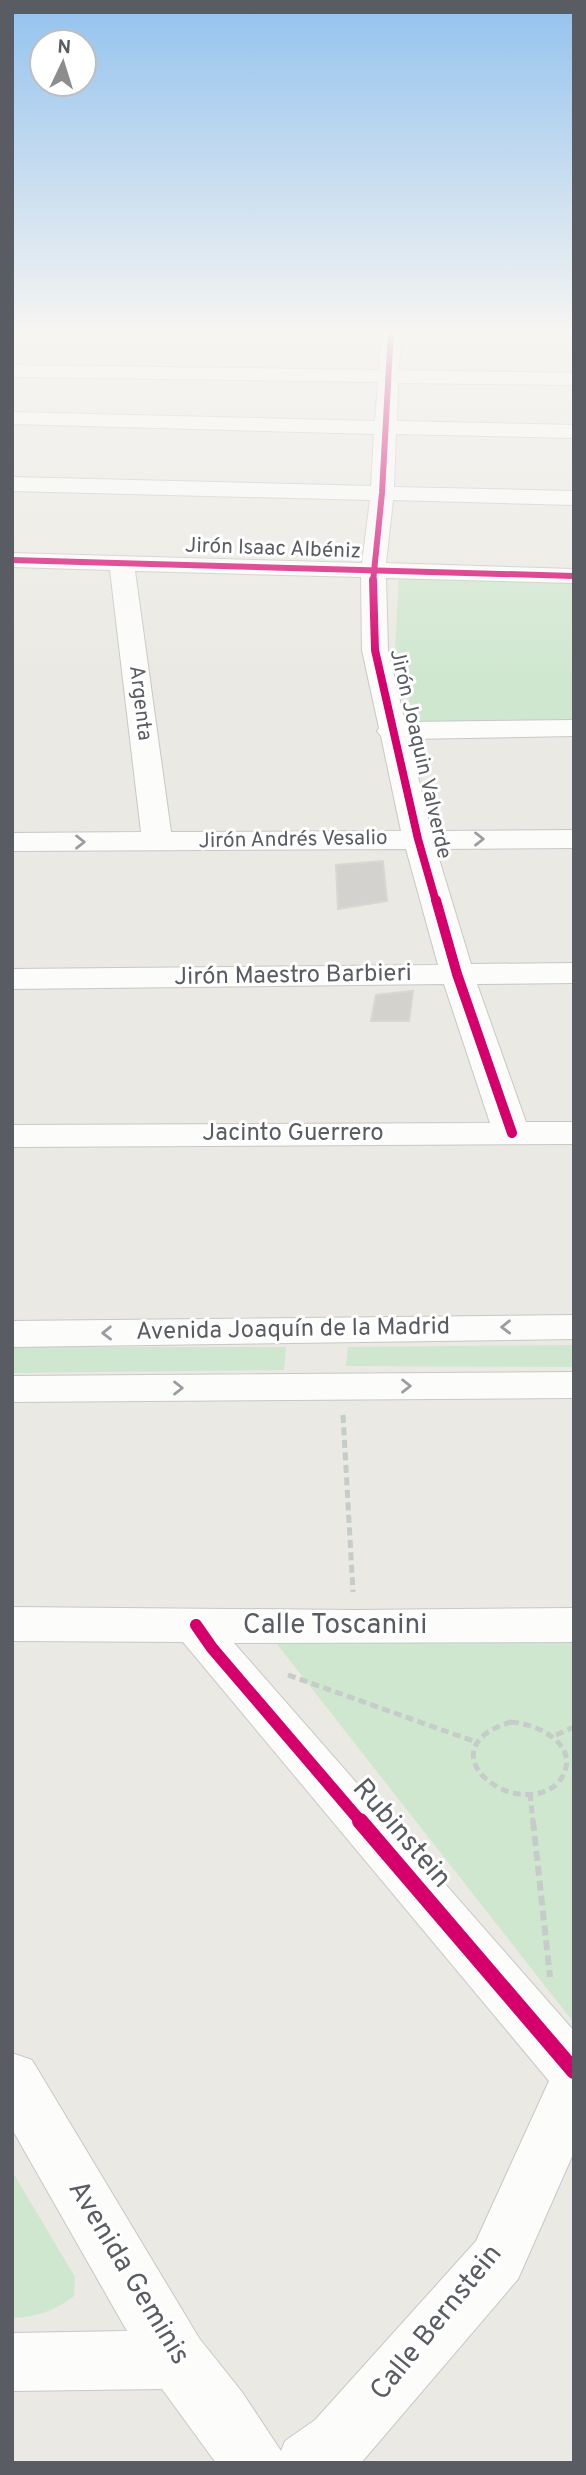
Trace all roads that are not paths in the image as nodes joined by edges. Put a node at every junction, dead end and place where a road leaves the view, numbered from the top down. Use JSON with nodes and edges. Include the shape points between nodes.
{"nodes":[{"id":1,"x":384,"y":444,"type":"edge"},
{"id":2,"x":12,"y":484,"type":"edge"},
{"id":3,"x":382,"y":494,"type":"junction"},
{"id":4,"x":574,"y":498,"type":"edge"},
{"id":5,"x":12,"y":560,"type":"edge"},
{"id":6,"x":122,"y":564,"type":"junction"},
{"id":7,"x":373,"y":571,"type":"junction"},
{"id":8,"x":574,"y":576,"type":"edge"},
{"id":9,"x":574,"y":728,"type":"edge"},
{"id":10,"x":391,"y":731,"type":"junction"},
{"id":11,"x":418,"y":839,"type":"junction"},
{"id":12,"x":574,"y":839,"type":"edge"},
{"id":13,"x":12,"y":842,"type":"edge"},
{"id":14,"x":157,"y":842,"type":"junction"},
{"id":15,"x":574,"y":973,"type":"edge"},
{"id":16,"x":457,"y":974,"type":"junction"},
{"id":17,"x":12,"y":978,"type":"edge"},
{"id":18,"x":512,"y":1133,"type":"junction"},
{"id":19,"x":574,"y":1133,"type":"edge"},
{"id":20,"x":12,"y":1136,"type":"edge"},
{"id":21,"x":574,"y":1326,"type":"edge"},
{"id":22,"x":308,"y":1330,"type":"junction"},
{"id":23,"x":12,"y":1334,"type":"edge"},
{"id":24,"x":574,"y":1385,"type":"edge"},
{"id":25,"x":324,"y":1387,"type":"junction"},
{"id":26,"x":12,"y":1389,"type":"edge"},
{"id":27,"x":12,"y":1624,"type":"edge"},
{"id":28,"x":196,"y":1625,"type":"junction"},
{"id":29,"x":574,"y":1625,"type":"edge"},
{"id":30,"x":574,"y":2071,"type":"edge"},
{"id":31,"x":12,"y":2077,"type":"edge"},
{"id":32,"x":574,"y":2087,"type":"edge"},
{"id":33,"x":177,"y":2359,"type":"junction"},
{"id":34,"x":12,"y":2362,"type":"edge"},
{"id":35,"x":254,"y":2463,"type":"edge"},
{"id":36,"x":309,"y":2463,"type":"edge"}],
"edges":[{"from":1,"to":3,"type":"street","name":"Jirón Joaquin Valverde"},
{"from":2,"to":3,"type":"street"},
{"from":3,"to":4,"type":"street"},
{"from":3,"to":7,"type":"street","name":"Jirón Joaquin Valverde"},
{"from":5,"to":6,"type":"street","name":"Jirón Isaac Albéniz"},
{"from":6,"to":7,"type":"street","name":"Jirón Isaac Albéniz"},
{"from":6,"to":14,"type":"street","name":"Argenta"},
{"from":7,"to":8,"type":"street","name":"Jirón Isaac Albéniz"},
{"from":7,"to":10,"type":"street","name":"Jirón Joaquin Valverde","via":[[374,650]]},
{"from":9,"to":10,"type":"street"},
{"from":10,"to":11,"type":"street","name":"Jirón Joaquin Valverde"},
{"from":11,"to":12,"type":"street","name":"Jirón Andrés Vesalio","one_way":true},
{"from":11,"to":14,"type":"street","name":"Jirón Andrés Vesalio"},
{"from":11,"to":16,"type":"street","name":"Jirón Joaquin Valverde"},
{"from":13,"to":14,"type":"street","name":"Jirón Andrés Vesalio","one_way":true},
{"from":15,"to":16,"type":"street","name":"Jirón Maestro Barbieri"},
{"from":16,"to":17,"type":"street","name":"Jirón Maestro Barbieri"},
{"from":16,"to":18,"type":"street","name":"Jirón Joaquin Valverde"},
{"from":18,"to":19,"type":"street","name":"Jacinto Guerrero"},
{"from":18,"to":20,"type":"street","name":"Jacinto Guerrero"},
{"from":21,"to":22,"type":"street","name":"Avenida Joaquín de la Madrid","one_way":true},
{"from":22,"to":23,"type":"street","name":"Avenida Joaquín de la Madrid","one_way":true},
{"from":22,"to":25,"type":"street"},
{"from":25,"to":24,"type":"street","one_way":true},
{"from":26,"to":25,"type":"street","one_way":true},
{"from":27,"to":28,"type":"street","name":"Calle Toscanini"},
{"from":28,"to":29,"type":"street","name":"Calle Toscanini"},
{"from":28,"to":30,"type":"street","name":"Rubinstein"},
{"from":31,"to":33,"type":"street","name":"Avenida Geminis"},
{"from":32,"to":36,"type":"street","name":"Calle Bernstein","via":[[497,2260],[338,2442]]},
{"from":33,"to":34,"type":"street"},
{"from":33,"to":35,"type":"street","name":"Avenida Geminis"}]}
